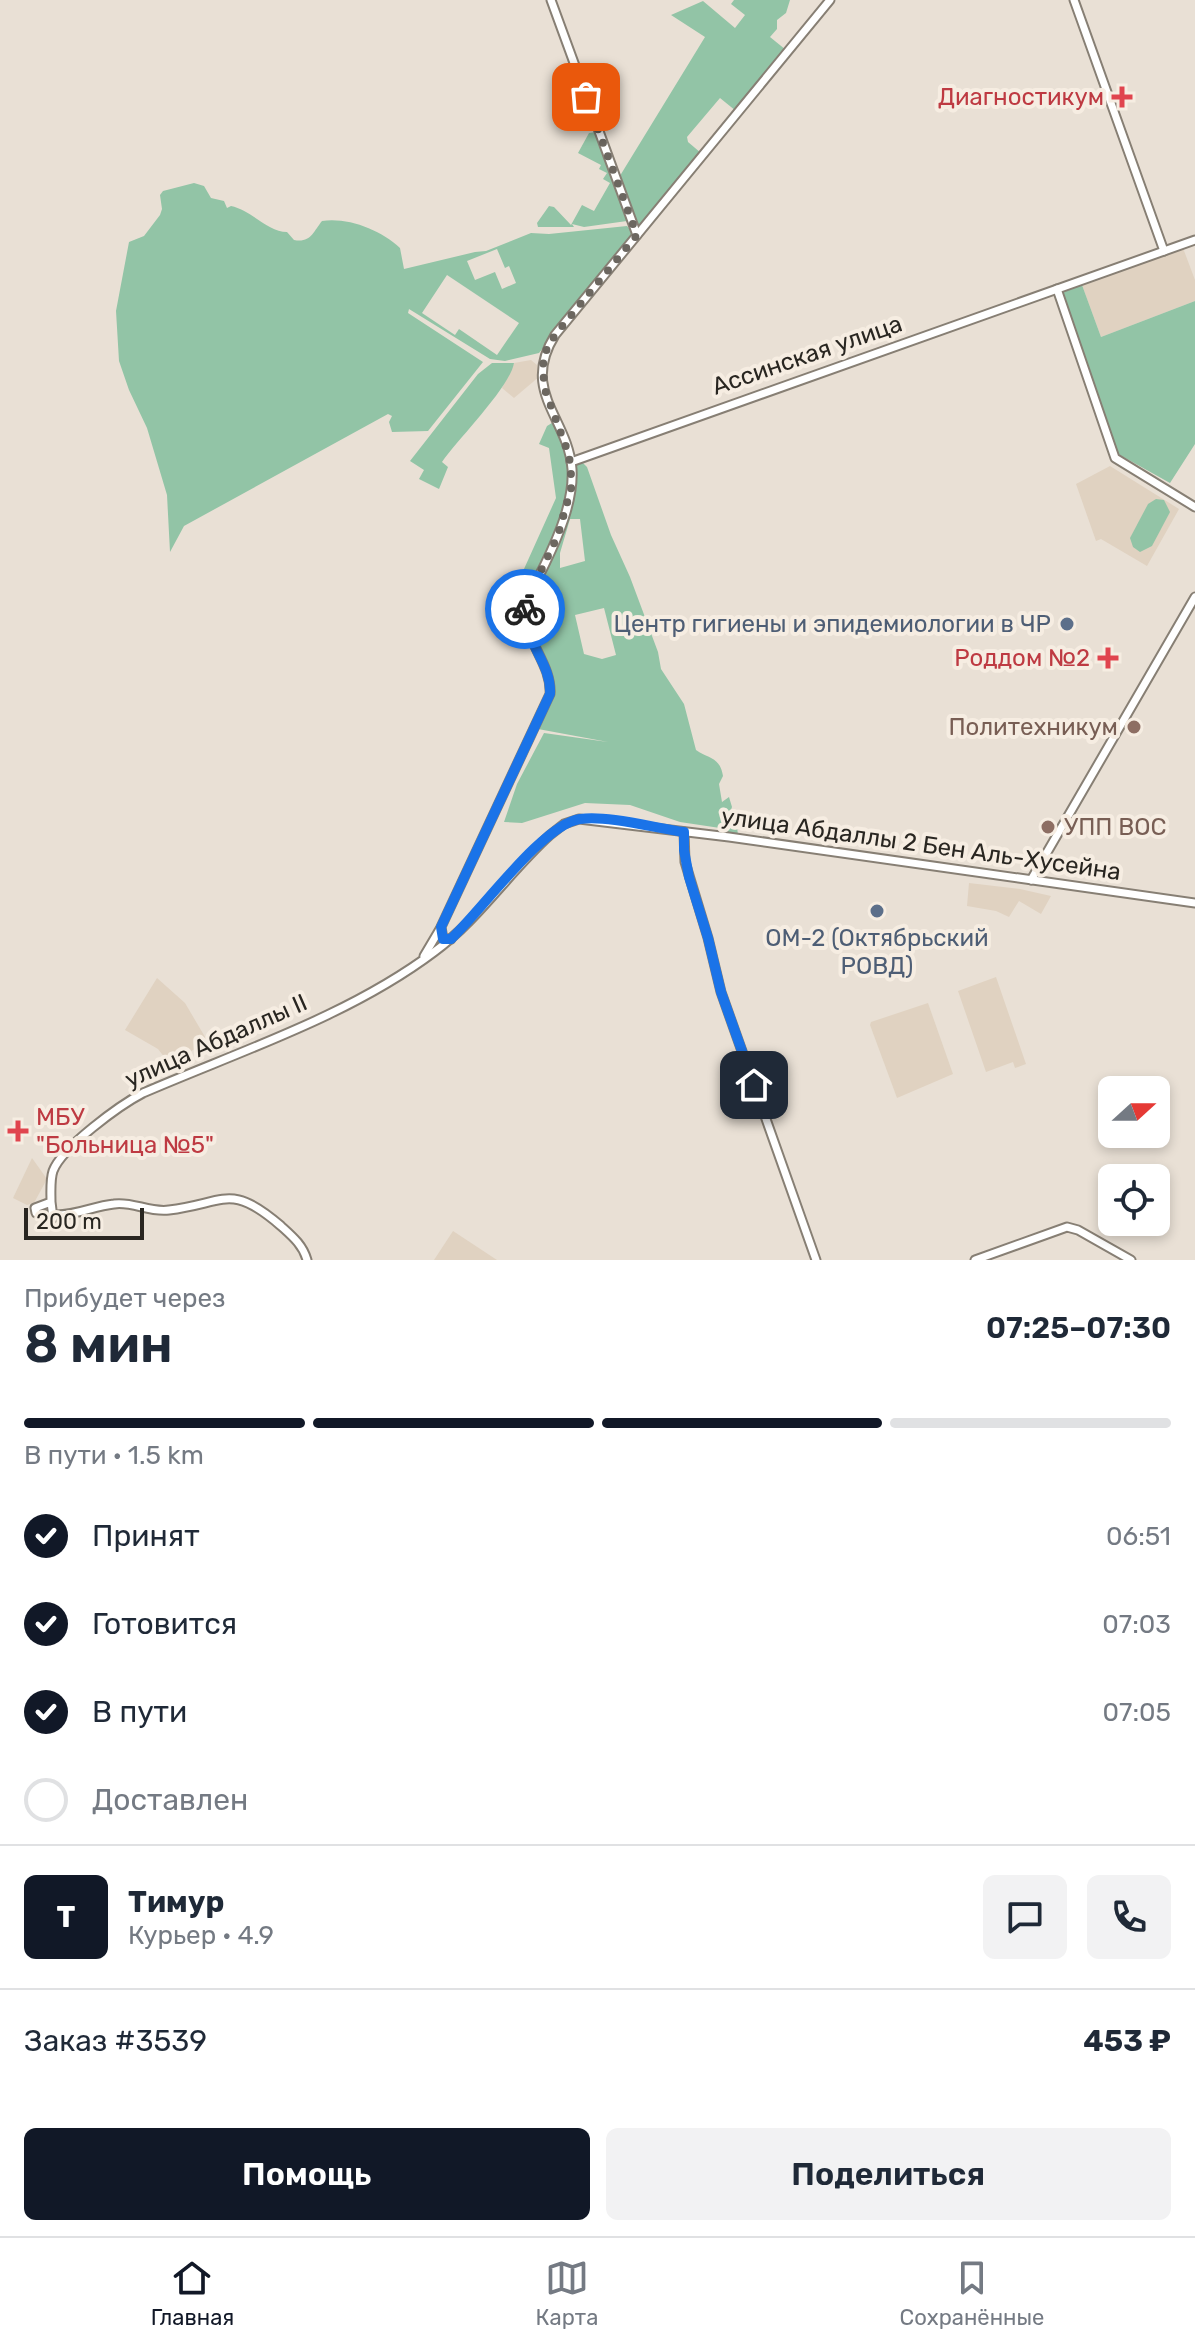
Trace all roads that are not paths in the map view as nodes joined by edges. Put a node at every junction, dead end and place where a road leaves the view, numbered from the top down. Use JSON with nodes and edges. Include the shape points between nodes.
{"nodes":[{"id":1,"x":551,"y":0,"type":"edge"},
{"id":2,"x":830,"y":0,"type":"edge"},
{"id":3,"x":1074,"y":0,"type":"edge"},
{"id":4,"x":637,"y":235,"type":"junction"},
{"id":5,"x":1195,"y":240,"type":"edge"},
{"id":6,"x":1164,"y":251,"type":"junction"},
{"id":7,"x":1057,"y":289,"type":"junction"},
{"id":8,"x":571,"y":462,"type":"junction"},
{"id":9,"x":1195,"y":507,"type":"edge"},
{"id":10,"x":1195,"y":597,"type":"edge"},
{"id":11,"x":684,"y":832,"type":"junction"},
{"id":12,"x":1031,"y":880,"type":"junction"},
{"id":13,"x":1195,"y":903,"type":"edge"},
{"id":14,"x":441,"y":927,"type":"junction"},
{"id":15,"x":451,"y":939,"type":"junction"},
{"id":16,"x":417,"y":964,"type":"junction"},
{"id":17,"x":51,"y":1202,"type":"junction"},
{"id":18,"x":54,"y":1215,"type":"junction"},
{"id":19,"x":307,"y":1260,"type":"edge"},
{"id":20,"x":816,"y":1260,"type":"edge"},
{"id":21,"x":975,"y":1260,"type":"edge"},
{"id":22,"x":1131,"y":1260,"type":"edge"}],
"edges":[{"from":1,"to":4,"type":"street"},
{"from":2,"to":4,"type":"street"},
{"from":3,"to":6,"type":"street"},
{"from":4,"to":8,"type":"street","via":[[543,356],[544,387]]},
{"from":5,"to":6,"type":"street","name":"Ассинская улица"},
{"from":6,"to":7,"type":"street","name":"Ассинская улица"},
{"from":7,"to":8,"type":"street","name":"Ассинская улица"},
{"from":7,"to":9,"type":"street","via":[[1115,458]]},
{"from":8,"to":14,"type":"street","via":[[566,510],[525,609],[550,694]]},
{"from":10,"to":12,"type":"street"},
{"from":11,"to":12,"type":"street","name":"улица Абдаллы 2 Бен Аль-Хусейна"},
{"from":11,"to":15,"type":"street","name":"улица Абдаллы 2 Бен Аль-Хусейна","via":[[595,819],[564,824]]},
{"from":11,"to":20,"type":"street","via":[[685,862],[721,992]]},
{"from":12,"to":13,"type":"street","name":"улица Абдаллы 2 Бен Аль-Хусейна"},
{"from":14,"to":15,"type":"street","via":[[443,939]]},
{"from":14,"to":16,"type":"street"},
{"from":15,"to":16,"type":"street","name":"улица Абдаллы II"},
{"from":16,"to":17,"type":"street","name":"улица Абдаллы II","via":[[321,1018],[119,1106],[60,1160],[53,1172]]},
{"from":17,"to":18,"type":"street"},
{"from":17,"to":18,"type":"street","via":[[35,1210],[47,1218]]},
{"from":18,"to":19,"type":"street","via":[[118,1203],[167,1211],[215,1199],[247,1201],[291,1235]]},
{"from":21,"to":22,"type":"street","via":[[1067,1227]]}]}
